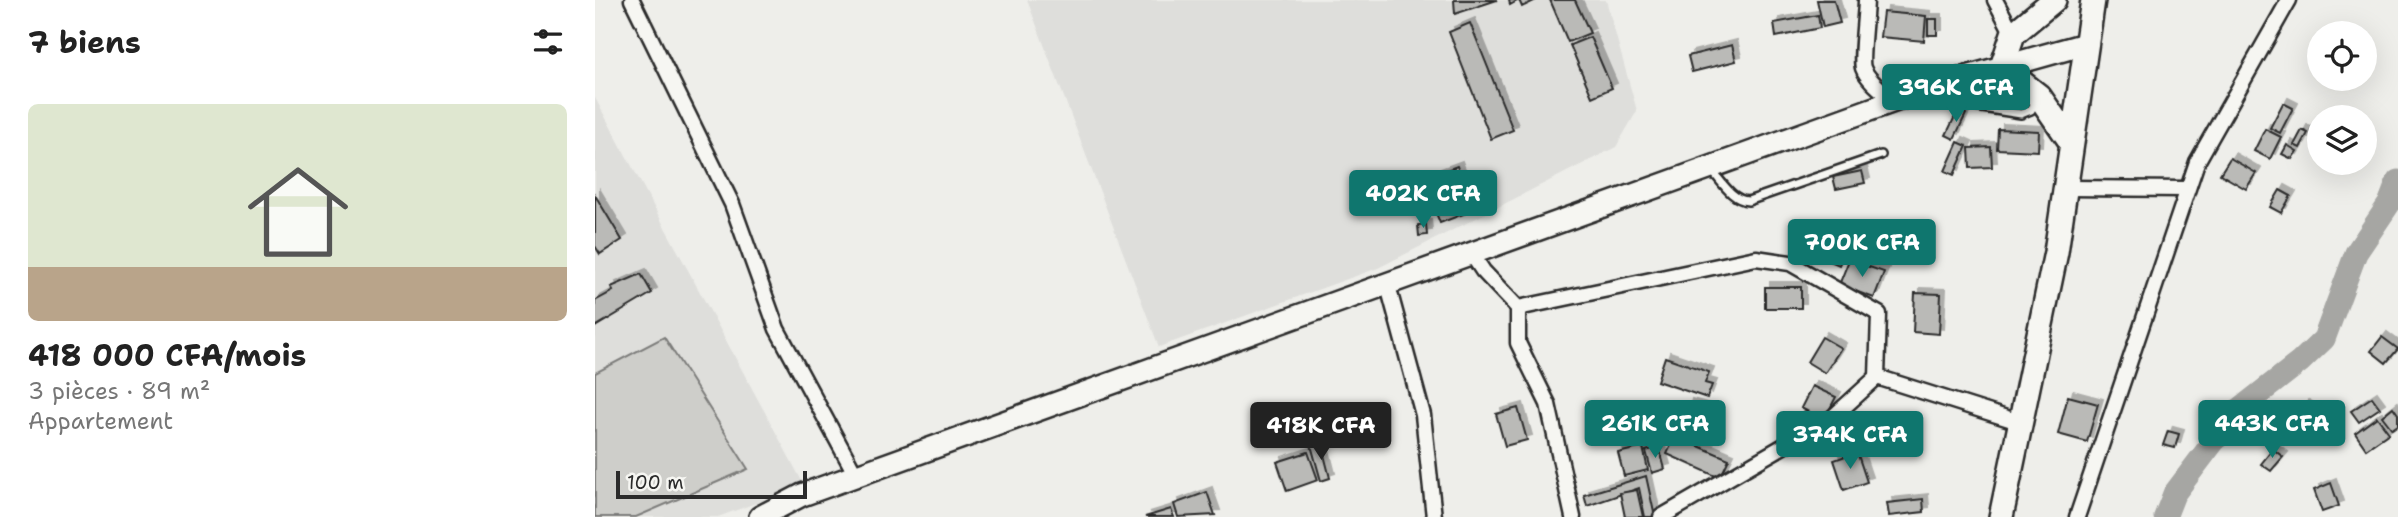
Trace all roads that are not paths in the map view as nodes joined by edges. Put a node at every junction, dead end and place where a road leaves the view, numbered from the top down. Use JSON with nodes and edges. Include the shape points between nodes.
{"nodes":[{"id":1,"x":632,"y":0,"type":"edge"},
{"id":2,"x":1866,"y":0,"type":"edge"},
{"id":3,"x":1995,"y":0,"type":"edge"},
{"id":4,"x":2055,"y":0,"type":"edge"},
{"id":5,"x":2093,"y":0,"type":"edge"},
{"id":6,"x":2289,"y":0,"type":"edge"},
{"id":7,"x":2013,"y":34,"type":"junction"},
{"id":8,"x":2085,"y":44,"type":"junction"},
{"id":9,"x":2002,"y":67,"type":"junction"},
{"id":10,"x":1945,"y":83,"type":"junction"},
{"id":11,"x":2039,"y":96,"type":"junction"},
{"id":12,"x":1894,"y":101,"type":"junction"},
{"id":13,"x":2071,"y":142,"type":"junction"},
{"id":14,"x":1881,"y":155,"type":"dead end"},
{"id":15,"x":1709,"y":168,"type":"junction"},
{"id":16,"x":2067,"y":188,"type":"junction"},
{"id":17,"x":2187,"y":189,"type":"junction"},
{"id":18,"x":1471,"y":253,"type":"junction"},
{"id":19,"x":1388,"y":286,"type":"junction"},
{"id":20,"x":1518,"y":308,"type":"junction"},
{"id":21,"x":1877,"y":377,"type":"junction"},
{"id":22,"x":2019,"y":422,"type":"junction"},
{"id":23,"x":857,"y":477,"type":"junction"},
{"id":24,"x":760,"y":517,"type":"edge"},
{"id":25,"x":1434,"y":517,"type":"edge"},
{"id":26,"x":1573,"y":517,"type":"edge"},
{"id":27,"x":1661,"y":517,"type":"edge"},
{"id":28,"x":2001,"y":517,"type":"edge"},
{"id":29,"x":2077,"y":517,"type":"edge"}],
"edges":[{"from":1,"to":23,"type":"street","via":[[732,204],[777,329]]},
{"from":2,"to":12,"type":"street","via":[[1863,69]]},
{"from":3,"to":7,"type":"street"},
{"from":4,"to":7,"type":"highway"},
{"from":5,"to":8,"type":"highway"},
{"from":6,"to":17,"type":"street","via":[[2197,162]]},
{"from":7,"to":9,"type":"highway"},
{"from":8,"to":9,"type":"main road"},
{"from":8,"to":13,"type":"highway"},
{"from":9,"to":10,"type":"main road"},
{"from":9,"to":11,"type":"highway"},
{"from":10,"to":11,"type":"lane","via":[[1969,106],[2021,114],[2031,110]]},
{"from":10,"to":12,"type":"main road"},
{"from":11,"to":13,"type":"highway"},
{"from":12,"to":15,"type":"main road"},
{"from":13,"to":16,"type":"highway"},
{"from":14,"to":15,"type":"lane","via":[[1748,201],[1731,193]]},
{"from":15,"to":18,"type":"main road"},
{"from":16,"to":17,"type":"street"},
{"from":16,"to":22,"type":"highway"},
{"from":17,"to":29,"type":"street"},
{"from":18,"to":19,"type":"main road"},
{"from":18,"to":20,"type":"street"},
{"from":19,"to":23,"type":"main road","via":[[1116,380]]},
{"from":19,"to":25,"type":"street","via":[[1423,415]]},
{"from":20,"to":21,"type":"street","via":[[1756,258],[1790,263],[1879,314]]},
{"from":20,"to":26,"type":"street","via":[[1518,343],[1548,404]]},
{"from":21,"to":22,"type":"street"},
{"from":21,"to":27,"type":"street","via":[[1832,418]]},
{"from":22,"to":28,"type":"highway"},
{"from":23,"to":24,"type":"main road","via":[[802,495]]}]}
